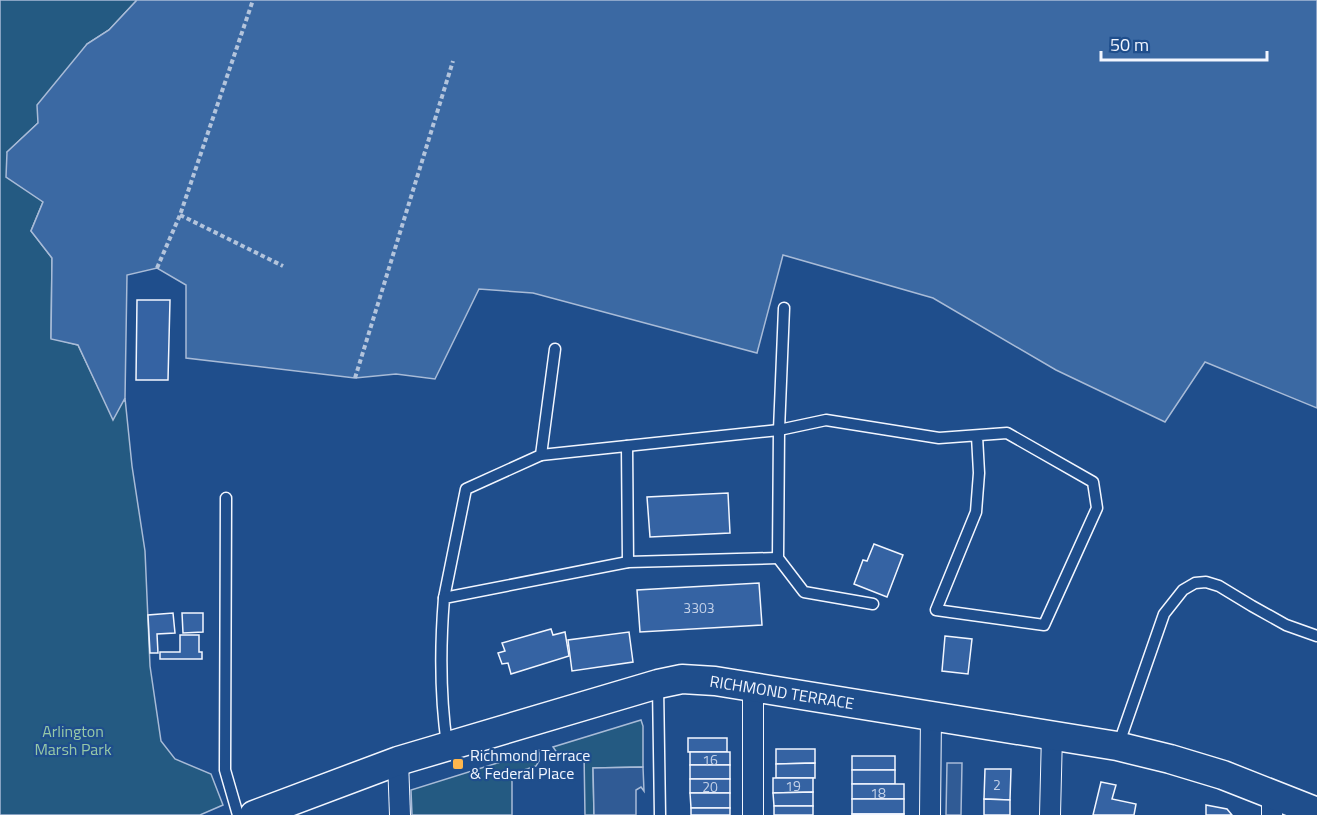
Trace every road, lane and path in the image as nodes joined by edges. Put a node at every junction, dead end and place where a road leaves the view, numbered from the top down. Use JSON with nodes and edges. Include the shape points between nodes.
{"nodes":[{"id":1,"x":253,"y":0,"type":"edge"},
{"id":2,"x":453,"y":61,"type":"dead end"},
{"id":3,"x":180,"y":215,"type":"junction"},
{"id":4,"x":283,"y":266,"type":"dead end"},
{"id":5,"x":157,"y":268,"type":"dead end"},
{"id":6,"x":784,"y":308,"type":"dead end"},
{"id":7,"x":555,"y":349,"type":"dead end"},
{"id":8,"x":355,"y":378,"type":"dead end"},
{"id":9,"x":779,"y":430,"type":"junction"},
{"id":10,"x":977,"y":436,"type":"junction"},
{"id":11,"x":627,"y":446,"type":"junction"},
{"id":12,"x":541,"y":455,"type":"junction"},
{"id":13,"x":226,"y":498,"type":"dead end"},
{"id":14,"x":778,"y":558,"type":"junction"},
{"id":15,"x":628,"y":562,"type":"junction"},
{"id":16,"x":444,"y":598,"type":"junction"},
{"id":17,"x":873,"y":604,"type":"dead end"},
{"id":18,"x":1317,"y":636,"type":"edge"},
{"id":19,"x":658,"y":684,"type":"junction"},
{"id":20,"x":753,"y":687,"type":"junction"},
{"id":21,"x":931,"y":715,"type":"junction"},
{"id":22,"x":1052,"y":734,"type":"junction"},
{"id":23,"x":447,"y":746,"type":"junction"},
{"id":24,"x":1118,"y":746,"type":"junction"},
{"id":25,"x":398,"y":761,"type":"junction"},
{"id":26,"x":1272,"y":804,"type":"edge"},
{"id":27,"x":1317,"y":812,"type":"edge"},
{"id":28,"x":238,"y":815,"type":"edge"},
{"id":29,"x":254,"y":815,"type":"edge"},
{"id":30,"x":400,"y":815,"type":"edge"},
{"id":31,"x":660,"y":815,"type":"edge"},
{"id":32,"x":753,"y":815,"type":"edge"},
{"id":33,"x":930,"y":815,"type":"edge"},
{"id":34,"x":1050,"y":815,"type":"edge"}],
"edges":[{"from":1,"to":3,"type":"path"},
{"from":2,"to":8,"type":"path"},
{"from":3,"to":4,"type":"path"},
{"from":3,"to":5,"type":"path"},
{"from":6,"to":9,"type":"lane"},
{"from":7,"to":12,"type":"lane"},
{"from":9,"to":10,"type":"lane","via":[[826,420],[939,438]]},
{"from":9,"to":11,"type":"lane"},
{"from":9,"to":14,"type":"lane"},
{"from":10,"to":10,"type":"lane","via":[[1007,433],[1093,482],[1097,508],[1044,625],[936,610],[976,512]]},
{"from":11,"to":12,"type":"lane"},
{"from":11,"to":15,"type":"lane"},
{"from":12,"to":16,"type":"lane","via":[[466,489]]},
{"from":13,"to":28,"type":"lane","via":[[225,770]]},
{"from":14,"to":15,"type":"lane"},
{"from":14,"to":17,"type":"lane","via":[[804,592]]},
{"from":15,"to":16,"type":"lane"},
{"from":16,"to":23,"type":"lane","via":[[440,642]]},
{"from":18,"to":24,"type":"lane","via":[[1286,624],[1219,585],[1206,582],[1189,586],[1164,614]]},
{"from":19,"to":20,"type":"street","name":"RICHMOND TERRACE","via":[[693,679]]},
{"from":19,"to":23,"type":"street","name":"RICHMOND TERRACE"},
{"from":19,"to":31,"type":"lane"},
{"from":20,"to":21,"type":"street","name":"RICHMOND TERRACE"},
{"from":20,"to":32,"type":"street"},
{"from":21,"to":22,"type":"street","name":"RICHMOND TERRACE"},
{"from":21,"to":33,"type":"street"},
{"from":22,"to":24,"type":"street","name":"RICHMOND TERRACE"},
{"from":22,"to":34,"type":"street"},
{"from":23,"to":25,"type":"street","name":"RICHMOND TERRACE"},
{"from":24,"to":26,"type":"street","name":"RICHMOND TERRACE","via":[[1195,766]]},
{"from":25,"to":29,"type":"street","name":"RICHMOND TERRACE"},
{"from":25,"to":30,"type":"street"},
{"from":26,"to":27,"type":"street","name":"RICHMOND TERRACE"}]}
